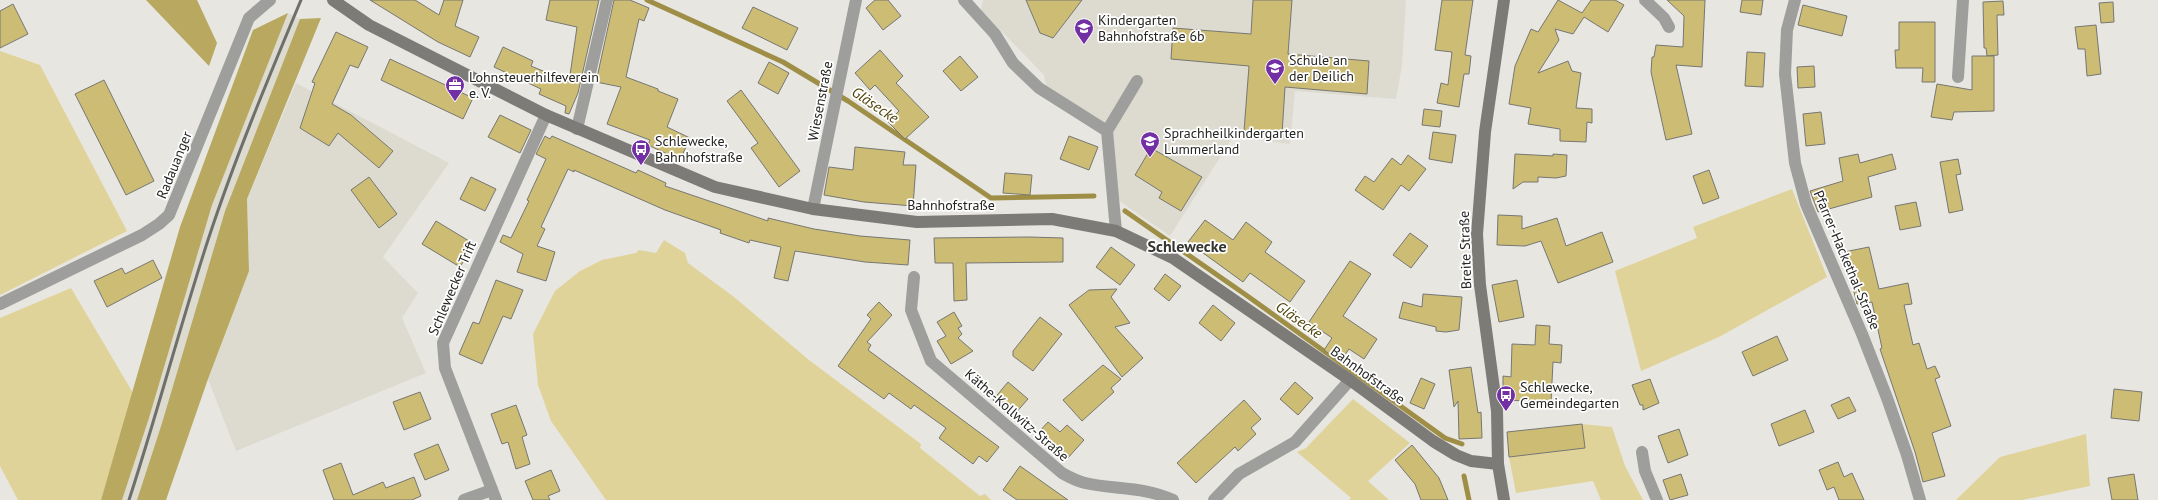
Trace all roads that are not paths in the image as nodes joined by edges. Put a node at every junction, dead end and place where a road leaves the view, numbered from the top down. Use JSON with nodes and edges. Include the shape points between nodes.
{"nodes":[{"id":1,"x":270,"y":0,"type":"edge"},
{"id":2,"x":333,"y":0,"type":"edge"},
{"id":3,"x":606,"y":0,"type":"edge"},
{"id":4,"x":856,"y":0,"type":"edge"},
{"id":5,"x":964,"y":0,"type":"edge"},
{"id":6,"x":1504,"y":0,"type":"edge"},
{"id":7,"x":1645,"y":0,"type":"edge"},
{"id":8,"x":1795,"y":0,"type":"edge"},
{"id":9,"x":1963,"y":0,"type":"edge"},
{"id":10,"x":1669,"y":27,"type":"dead end"},
{"id":11,"x":1958,"y":77,"type":"dead end"},
{"id":12,"x":1137,"y":81,"type":"dead end"},
{"id":13,"x":546,"y":115,"type":"junction"},
{"id":14,"x":577,"y":129,"type":"junction"},
{"id":15,"x":1107,"y":131,"type":"junction"},
{"id":16,"x":813,"y":209,"type":"junction"},
{"id":17,"x":1116,"y":231,"type":"junction"},
{"id":18,"x":914,"y":277,"type":"dead end"},
{"id":19,"x":0,"y":304,"type":"edge"},
{"id":20,"x":1350,"y":380,"type":"junction"},
{"id":21,"x":1642,"y":452,"type":"dead end"},
{"id":22,"x":1498,"y":464,"type":"junction"},
{"id":23,"x":494,"y":495,"type":"edge"},
{"id":24,"x":464,"y":500,"type":"edge"},
{"id":25,"x":1173,"y":500,"type":"edge"},
{"id":26,"x":1214,"y":500,"type":"edge"},
{"id":27,"x":1504,"y":500,"type":"edge"},
{"id":28,"x":1657,"y":500,"type":"edge"},
{"id":29,"x":1920,"y":500,"type":"edge"}],
"edges":[{"from":1,"to":19,"type":"street","name":"Radauanger","via":[[249,18],[169,214],[142,235]]},
{"from":2,"to":13,"type":"street","name":"Bahnhofstraße","via":[[344,10],[370,25]]},
{"from":3,"to":14,"type":"street"},
{"from":4,"to":16,"type":"street","name":"Wiesenstraße"},
{"from":5,"to":15,"type":"street","via":[[995,34],[1013,62],[1039,88]]},
{"from":6,"to":22,"type":"street","name":"Breite Straße","via":[[1485,132],[1477,234],[1480,285],[1497,411]]},
{"from":7,"to":10,"type":"street","via":[[1664,18]]},
{"from":8,"to":29,"type":"street","name":"Pfarrer-Hackethal-Straße","via":[[1787,30],[1785,74],[1795,163],[1806,204],[1887,398]]},
{"from":9,"to":11,"type":"street"},
{"from":12,"to":15,"type":"street"},
{"from":13,"to":14,"type":"street","name":"Bahnhofstraße"},
{"from":13,"to":23,"type":"street","name":"Schlewecker Trift","via":[[443,343],[445,368]]},
{"from":14,"to":16,"type":"street","name":"Bahnhofstraße","via":[[715,187]]},
{"from":15,"to":17,"type":"street"},
{"from":16,"to":17,"type":"street","name":"Bahnhofstraße","via":[[917,222],[1052,219]]},
{"from":17,"to":20,"type":"street","name":"Bahnhofstraße","via":[[1174,258]]},
{"from":18,"to":25,"type":"street","name":"Käthe-Kollwitz-Straße","via":[[912,310],[931,361],[1062,473],[1083,483],[1138,489],[1158,493]]},
{"from":20,"to":22,"type":"street","name":"Bahnhofstraße","via":[[1456,455],[1471,461]]},
{"from":20,"to":26,"type":"street","via":[[1295,442],[1239,474]]},
{"from":21,"to":28,"type":"street","via":[[1645,471]]},
{"from":22,"to":27,"type":"street","name":"Breite Straße"},
{"from":23,"to":24,"type":"street"}]}
